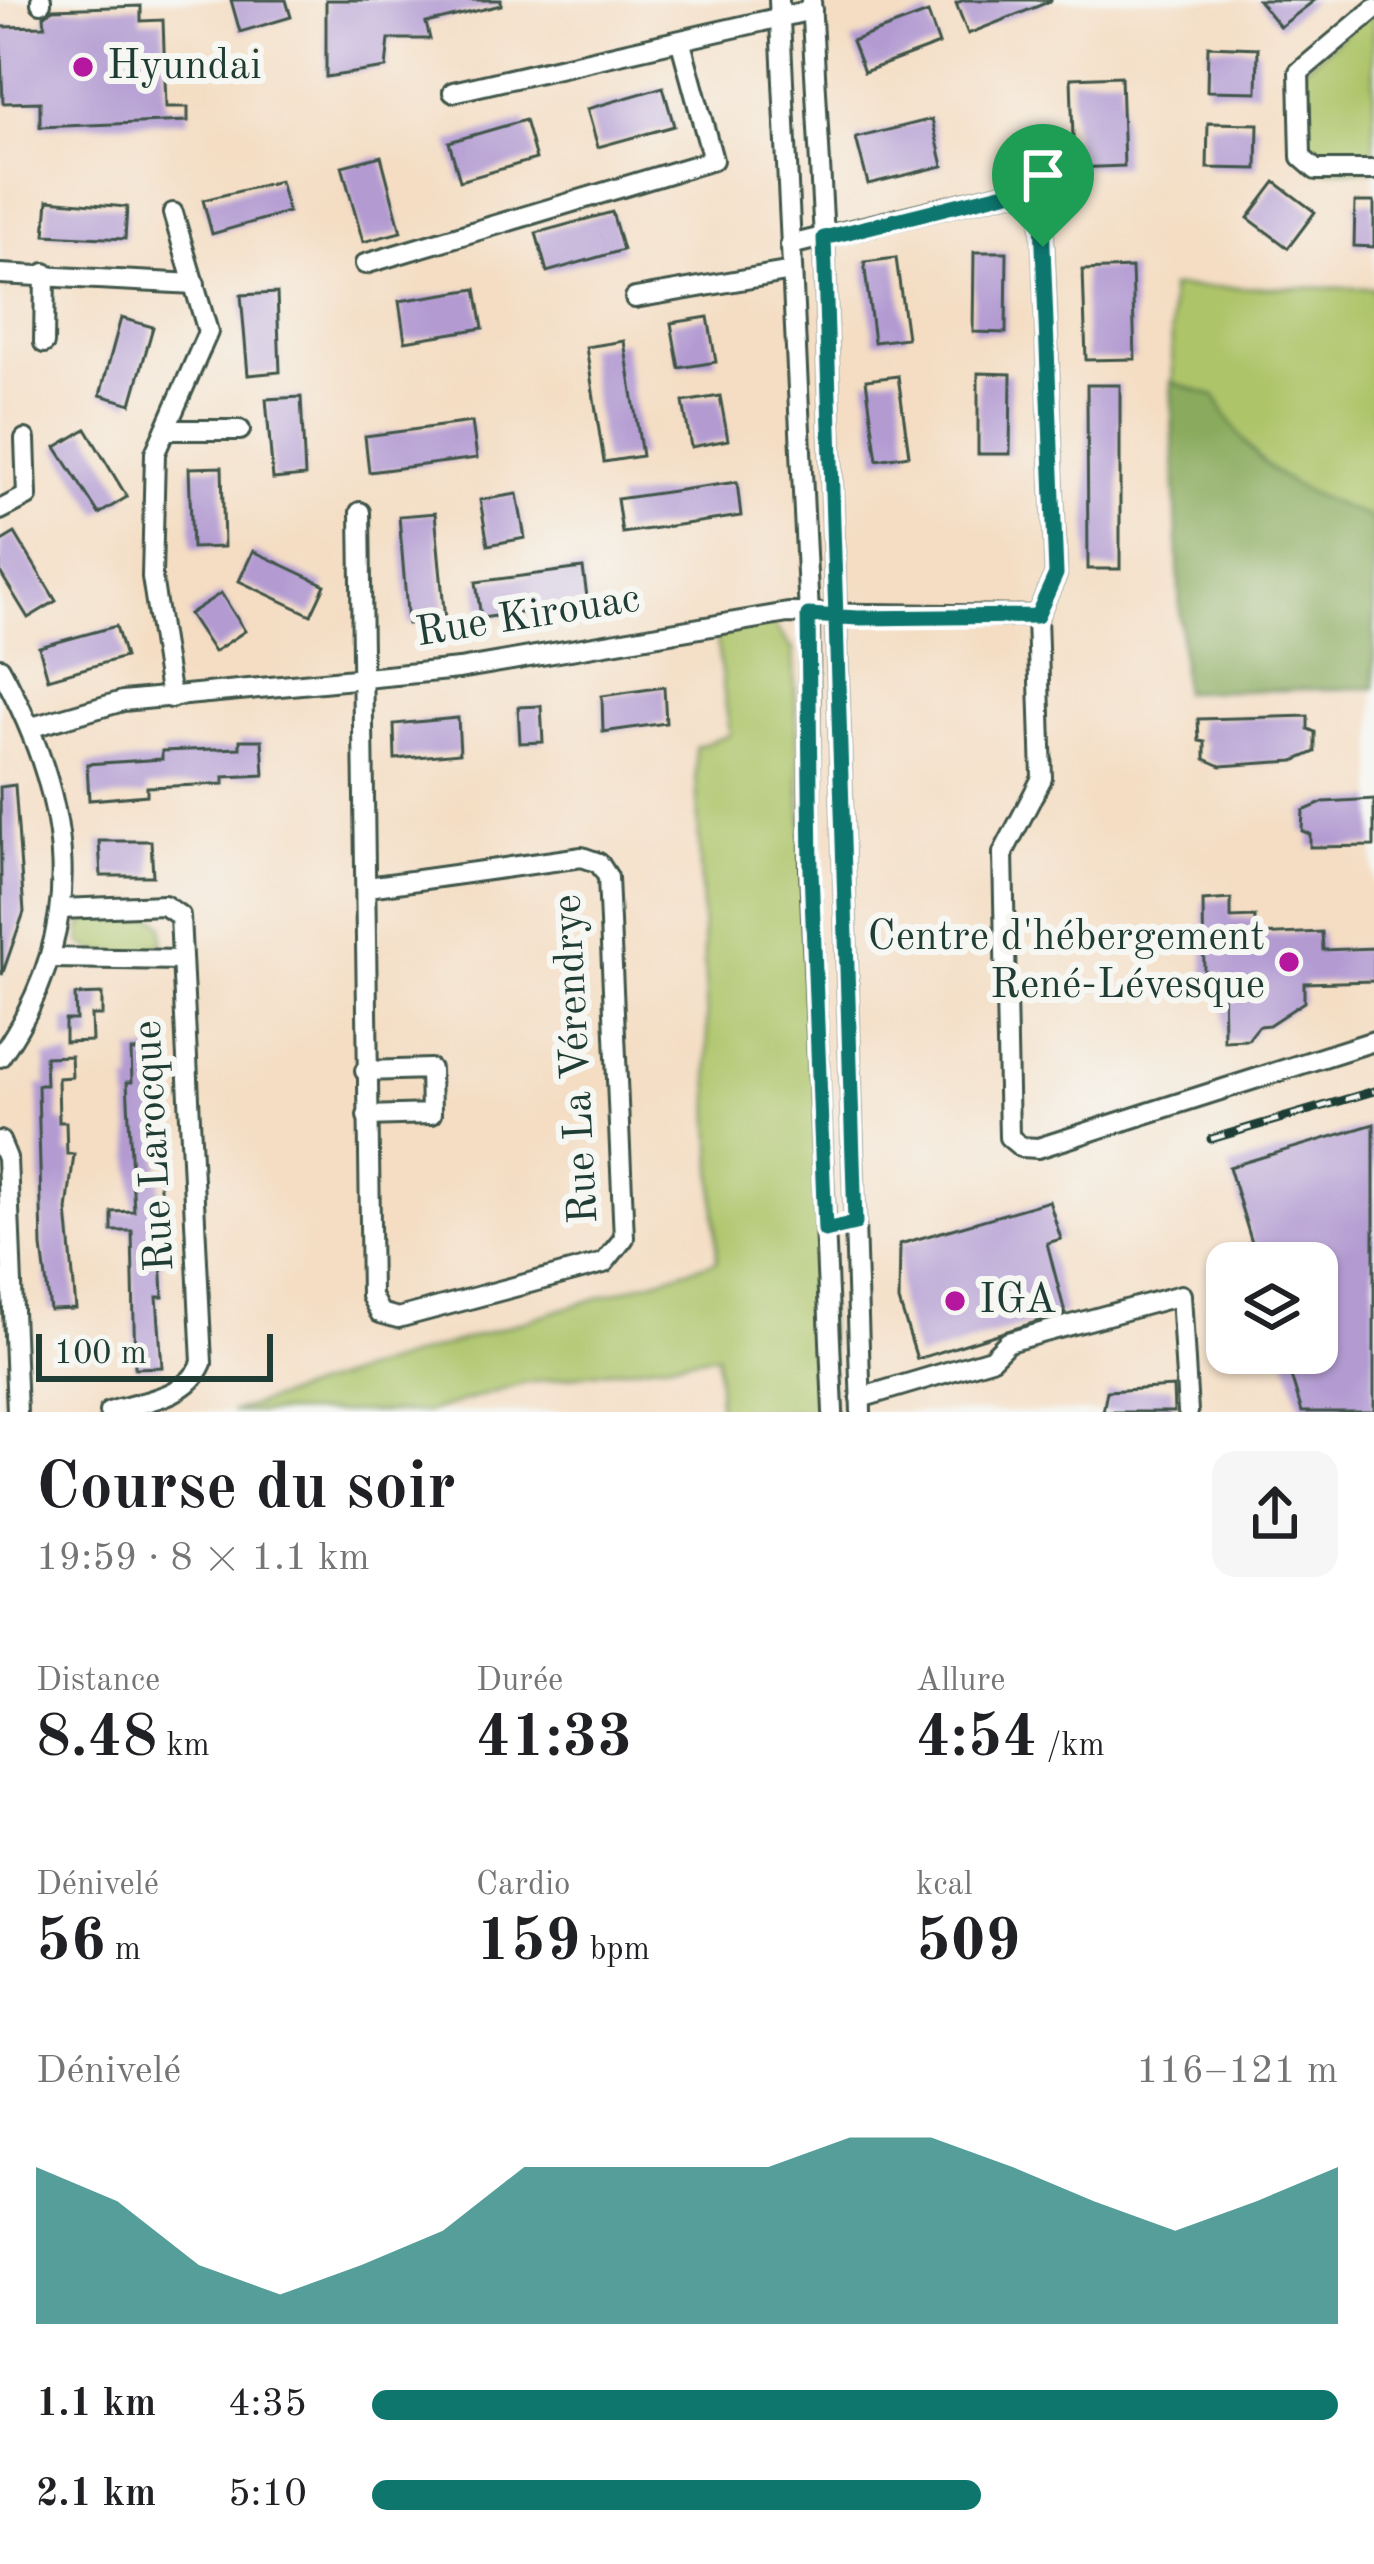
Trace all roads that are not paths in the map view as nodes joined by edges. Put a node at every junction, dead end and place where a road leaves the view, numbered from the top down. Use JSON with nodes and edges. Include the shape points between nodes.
{"nodes":[{"id":1,"x":811,"y":5,"type":"edge"},
{"id":2,"x":779,"y":9,"type":"edge"},
{"id":3,"x":1374,"y":9,"type":"edge"},
{"id":4,"x":681,"y":43,"type":"junction"},
{"id":5,"x":453,"y":92,"type":"dead end"},
{"id":6,"x":1374,"y":170,"type":"edge"},
{"id":7,"x":173,"y":213,"type":"dead end"},
{"id":8,"x":824,"y":238,"type":"junction"},
{"id":9,"x":790,"y":245,"type":"junction"},
{"id":10,"x":365,"y":264,"type":"dead end"},
{"id":11,"x":792,"y":271,"type":"junction"},
{"id":12,"x":45,"y":273,"type":"junction"},
{"id":13,"x":0,"y":274,"type":"edge"},
{"id":14,"x":195,"y":284,"type":"junction"},
{"id":15,"x":635,"y":298,"type":"dead end"},
{"id":16,"x":44,"y":343,"type":"dead end"},
{"id":17,"x":166,"y":430,"type":"junction"},
{"id":18,"x":240,"y":430,"type":"dead end"},
{"id":19,"x":25,"y":440,"type":"dead end"},
{"id":20,"x":0,"y":511,"type":"edge"},
{"id":21,"x":360,"y":512,"type":"dead end"},
{"id":22,"x":808,"y":615,"type":"junction"},
{"id":23,"x":1037,"y":616,"type":"junction"},
{"id":24,"x":833,"y":617,"type":"junction"},
{"id":25,"x":0,"y":668,"type":"edge"},
{"id":26,"x":366,"y":676,"type":"junction"},
{"id":27,"x":171,"y":698,"type":"junction"},
{"id":28,"x":32,"y":727,"type":"junction"},
{"id":29,"x":368,"y":886,"type":"junction"},
{"id":30,"x":60,"y":910,"type":"junction"},
{"id":31,"x":51,"y":958,"type":"junction"},
{"id":32,"x":182,"y":959,"type":"junction"},
{"id":33,"x":1374,"y":1040,"type":"edge"},
{"id":34,"x":0,"y":1057,"type":"edge"},
{"id":35,"x":365,"y":1071,"type":"junction"},
{"id":36,"x":367,"y":1116,"type":"junction"},
{"id":37,"x":0,"y":1141,"type":"edge"},
{"id":38,"x":855,"y":1223,"type":"junction"},
{"id":39,"x":825,"y":1230,"type":"junction"},
{"id":40,"x":861,"y":1405,"type":"edge"},
{"id":41,"x":17,"y":1412,"type":"edge"},
{"id":42,"x":110,"y":1412,"type":"edge"},
{"id":43,"x":833,"y":1412,"type":"edge"},
{"id":44,"x":1188,"y":1412,"type":"edge"}],
"edges":[{"from":1,"to":2,"type":"street"},
{"from":1,"to":8,"type":"street"},
{"from":2,"to":4,"type":"street"},
{"from":2,"to":9,"type":"street"},
{"from":3,"to":6,"type":"street","via":[[1299,72],[1301,157],[1316,170]]},
{"from":4,"to":5,"type":"street"},
{"from":4,"to":10,"type":"street","via":[[712,160]]},
{"from":7,"to":14,"type":"street"},
{"from":8,"to":9,"type":"street"},
{"from":8,"to":23,"type":"street","via":[[1013,191],[1033,199],[1042,218],[1056,574]]},
{"from":8,"to":24,"type":"street"},
{"from":9,"to":11,"type":"street"},
{"from":11,"to":15,"type":"street"},
{"from":11,"to":22,"type":"street"},
{"from":12,"to":13,"type":"street"},
{"from":12,"to":14,"type":"street"},
{"from":12,"to":16,"type":"street"},
{"from":14,"to":17,"type":"street","via":[[208,332]]},
{"from":17,"to":18,"type":"street"},
{"from":17,"to":27,"type":"street","via":[[155,453],[152,577]]},
{"from":19,"to":20,"type":"street","via":[[27,496]]},
{"from":21,"to":26,"type":"street","name":"Rue La Vérendrye"},
{"from":22,"to":24,"type":"street","name":"Rue Kirouac"},
{"from":22,"to":26,"type":"street","name":"Rue Kirouac"},
{"from":22,"to":39,"type":"street"},
{"from":23,"to":24,"type":"street","name":"Rue Kirouac"},
{"from":23,"to":33,"type":"street","via":[[1042,778],[1003,854],[1010,1137],[1038,1148]]},
{"from":24,"to":38,"type":"street"},
{"from":25,"to":28,"type":"street"},
{"from":26,"to":27,"type":"street","name":"Rue Kirouac"},
{"from":26,"to":29,"type":"street","name":"Rue La Vérendrye"},
{"from":27,"to":28,"type":"street","name":"Rue Kirouac","via":[[123,701]]},
{"from":28,"to":30,"type":"street","via":[[61,819]]},
{"from":29,"to":35,"type":"street","name":"Rue La Vérendrye"},
{"from":29,"to":36,"type":"street","name":"Rue La Vérendrye","via":[[582,857],[608,877],[624,1238],[617,1253],[592,1268],[420,1313],[380,1313],[371,1296]]},
{"from":30,"to":31,"type":"street"},
{"from":30,"to":32,"type":"street","name":"Rue Larocque","via":[[164,905],[180,916]]},
{"from":31,"to":32,"type":"street","name":"Rue Larocque"},
{"from":31,"to":34,"type":"street"},
{"from":32,"to":42,"type":"street","name":"Rue Larocque","via":[[202,1363],[182,1389]]},
{"from":35,"to":36,"type":"street","name":"Rue La Vérendrye"},
{"from":35,"to":36,"type":"street","via":[[430,1069],[430,1114]]},
{"from":37,"to":41,"type":"street"},
{"from":38,"to":39,"type":"street"},
{"from":38,"to":40,"type":"street"},
{"from":39,"to":43,"type":"street"},
{"from":40,"to":44,"type":"street","via":[[991,1359],[1008,1342],[1181,1294]]}]}
